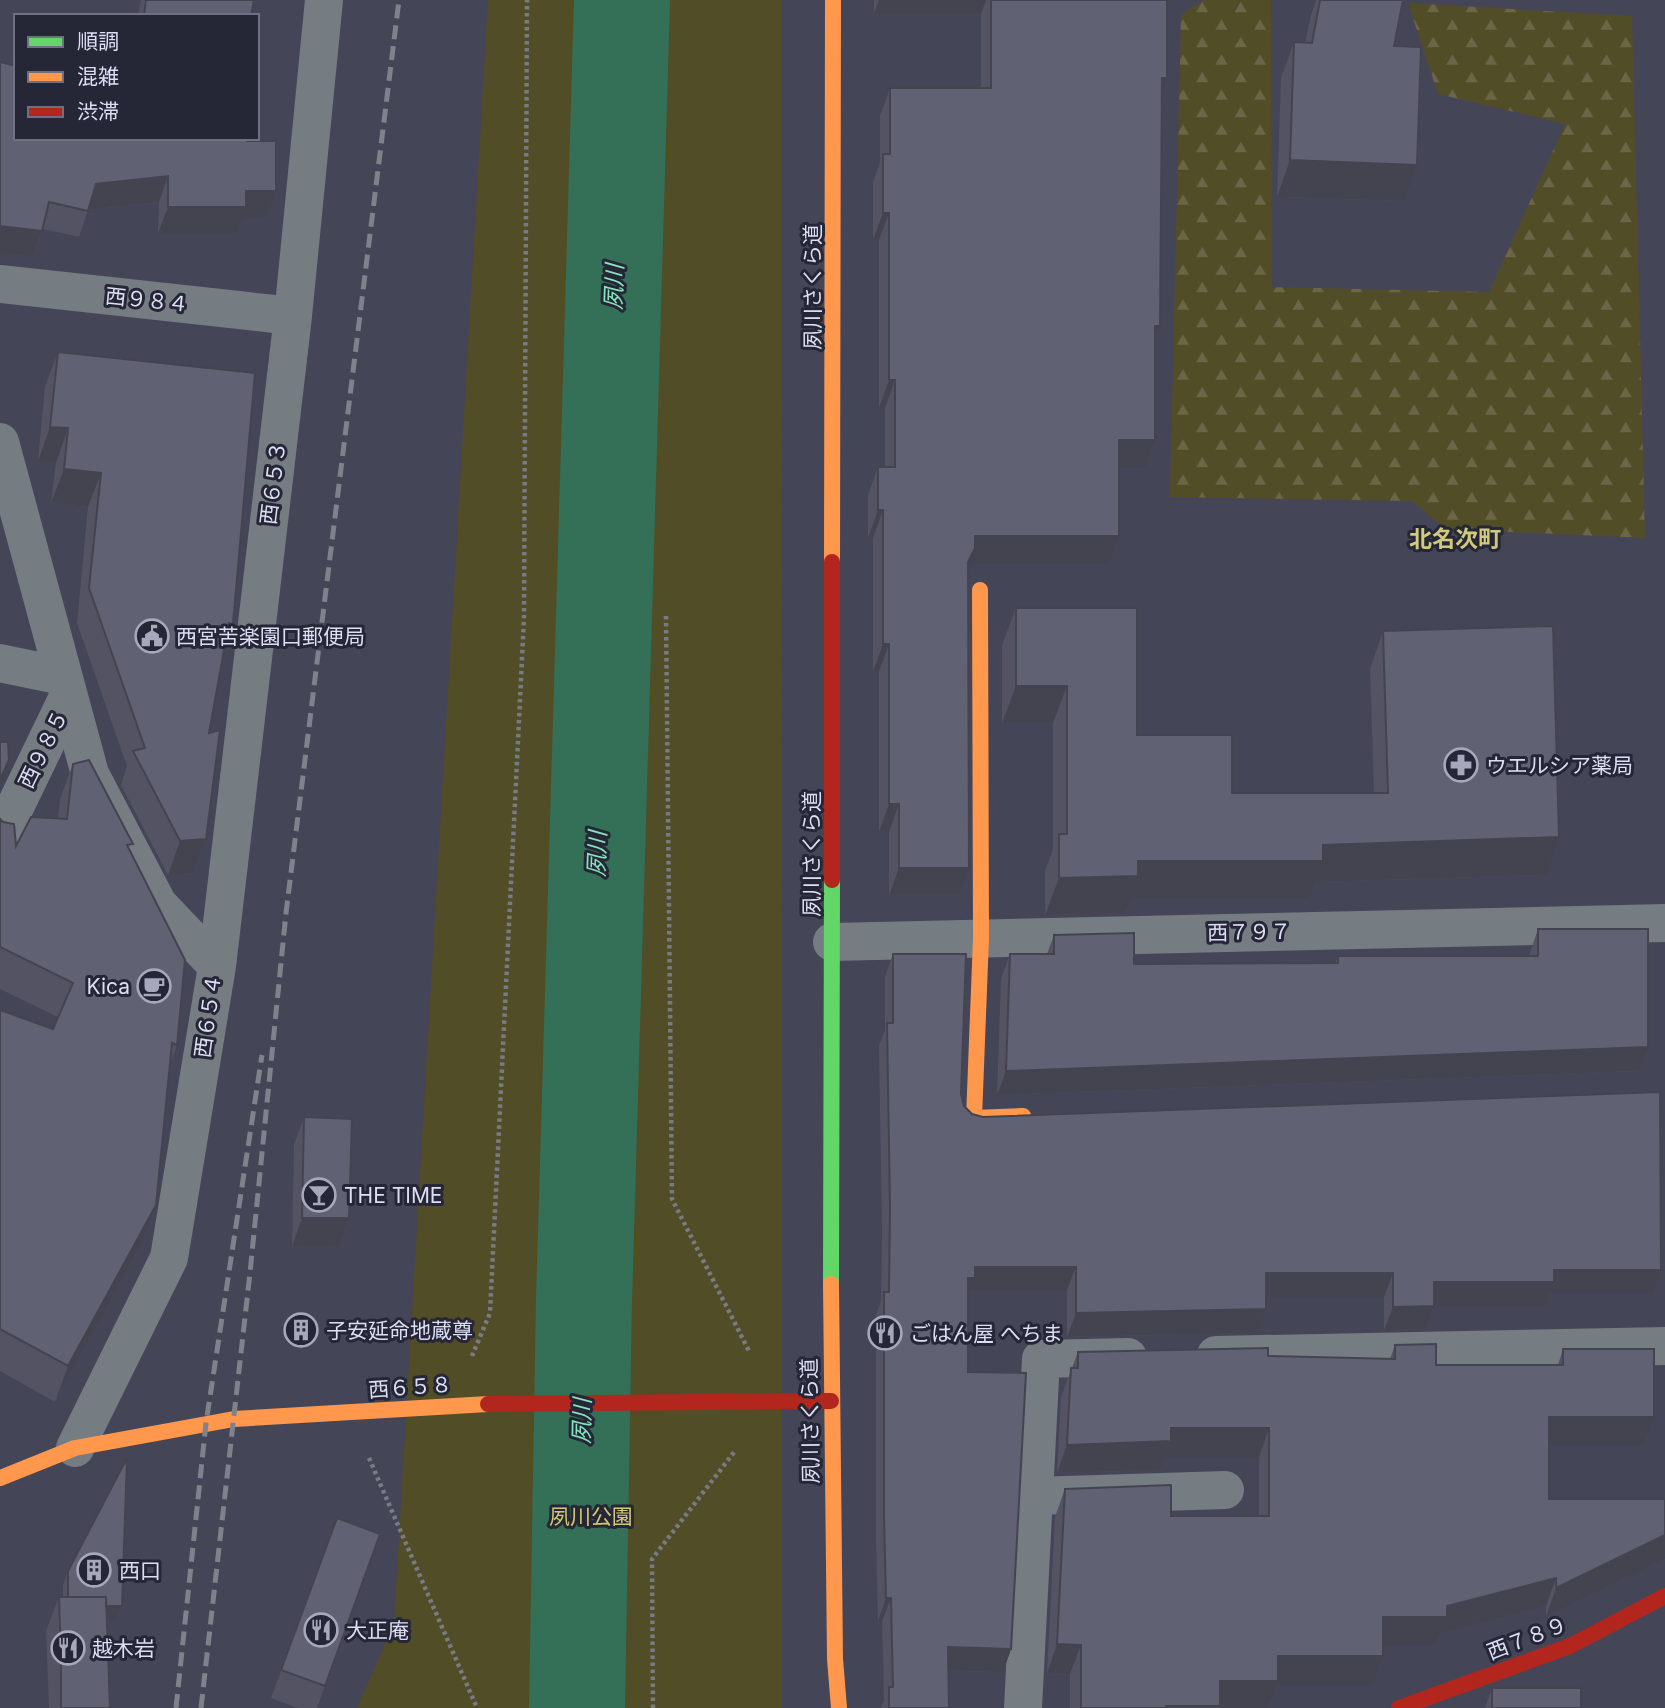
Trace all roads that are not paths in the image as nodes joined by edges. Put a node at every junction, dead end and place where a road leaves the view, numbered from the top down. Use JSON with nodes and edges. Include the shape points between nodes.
{"nodes":[{"id":1,"x":324,"y":0,"type":"edge"},
{"id":2,"x":834,"y":0,"type":"edge"},
{"id":3,"x":0,"y":284,"type":"edge"},
{"id":4,"x":293,"y":316,"type":"junction"},
{"id":5,"x":0,"y":442,"type":"edge"},
{"id":6,"x":980,"y":590,"type":"dead end"},
{"id":7,"x":0,"y":663,"type":"edge"},
{"id":8,"x":65,"y":687,"type":"junction"},
{"id":9,"x":0,"y":838,"type":"edge"},
{"id":10,"x":1665,"y":923,"type":"edge"},
{"id":11,"x":981,"y":938,"type":"junction"},
{"id":12,"x":832,"y":942,"type":"junction"},
{"id":13,"x":217,"y":966,"type":"junction"},
{"id":14,"x":1043,"y":1115,"type":"edge"},
{"id":15,"x":1665,"y":1346,"type":"edge"},
{"id":16,"x":831,"y":1401,"type":"junction"},
{"id":17,"x":75,"y":1448,"type":"junction"},
{"id":18,"x":0,"y":1478,"type":"edge"},
{"id":19,"x":1226,"y":1490,"type":"dead end"},
{"id":20,"x":1034,"y":1496,"type":"junction"},
{"id":21,"x":1665,"y":1596,"type":"edge"},
{"id":22,"x":839,"y":1708,"type":"edge"},
{"id":23,"x":1023,"y":1708,"type":"edge"},
{"id":24,"x":1399,"y":1708,"type":"edge"}],
"edges":[{"from":1,"to":4,"type":"street","name":"西６５３"},
{"from":2,"to":12,"type":"street","name":"夙川さくら道"},
{"from":3,"to":4,"type":"street","name":"西９８４"},
{"from":4,"to":13,"type":"street","name":"西６５３"},
{"from":5,"to":8,"type":"street","name":"西６５４"},
{"from":6,"to":11,"type":"street"},
{"from":7,"to":8,"type":"street"},
{"from":8,"to":9,"type":"street","name":"西９８５"},
{"from":8,"to":13,"type":"street","name":"西６５４","via":[[90,774],[158,904]]},
{"from":10,"to":11,"type":"street","name":"西７９７"},
{"from":11,"to":12,"type":"street","name":"西７９７"},
{"from":11,"to":14,"type":"street","via":[[974,1118]]},
{"from":12,"to":16,"type":"street","name":"夙川さくら道"},
{"from":13,"to":17,"type":"street","name":"西６５４","via":[[169,1258]]},
{"from":15,"to":20,"type":"street","via":[[1041,1359]]},
{"from":16,"to":17,"type":"street","name":"西６５８","via":[[452,1405],[234,1419]]},
{"from":16,"to":22,"type":"street","name":"夙川さくら道"},
{"from":17,"to":18,"type":"street","name":"西６５８"},
{"from":19,"to":20,"type":"street"},
{"from":20,"to":23,"type":"street"},
{"from":21,"to":24,"type":"street","name":"西７８９","via":[[1570,1646]]}]}
